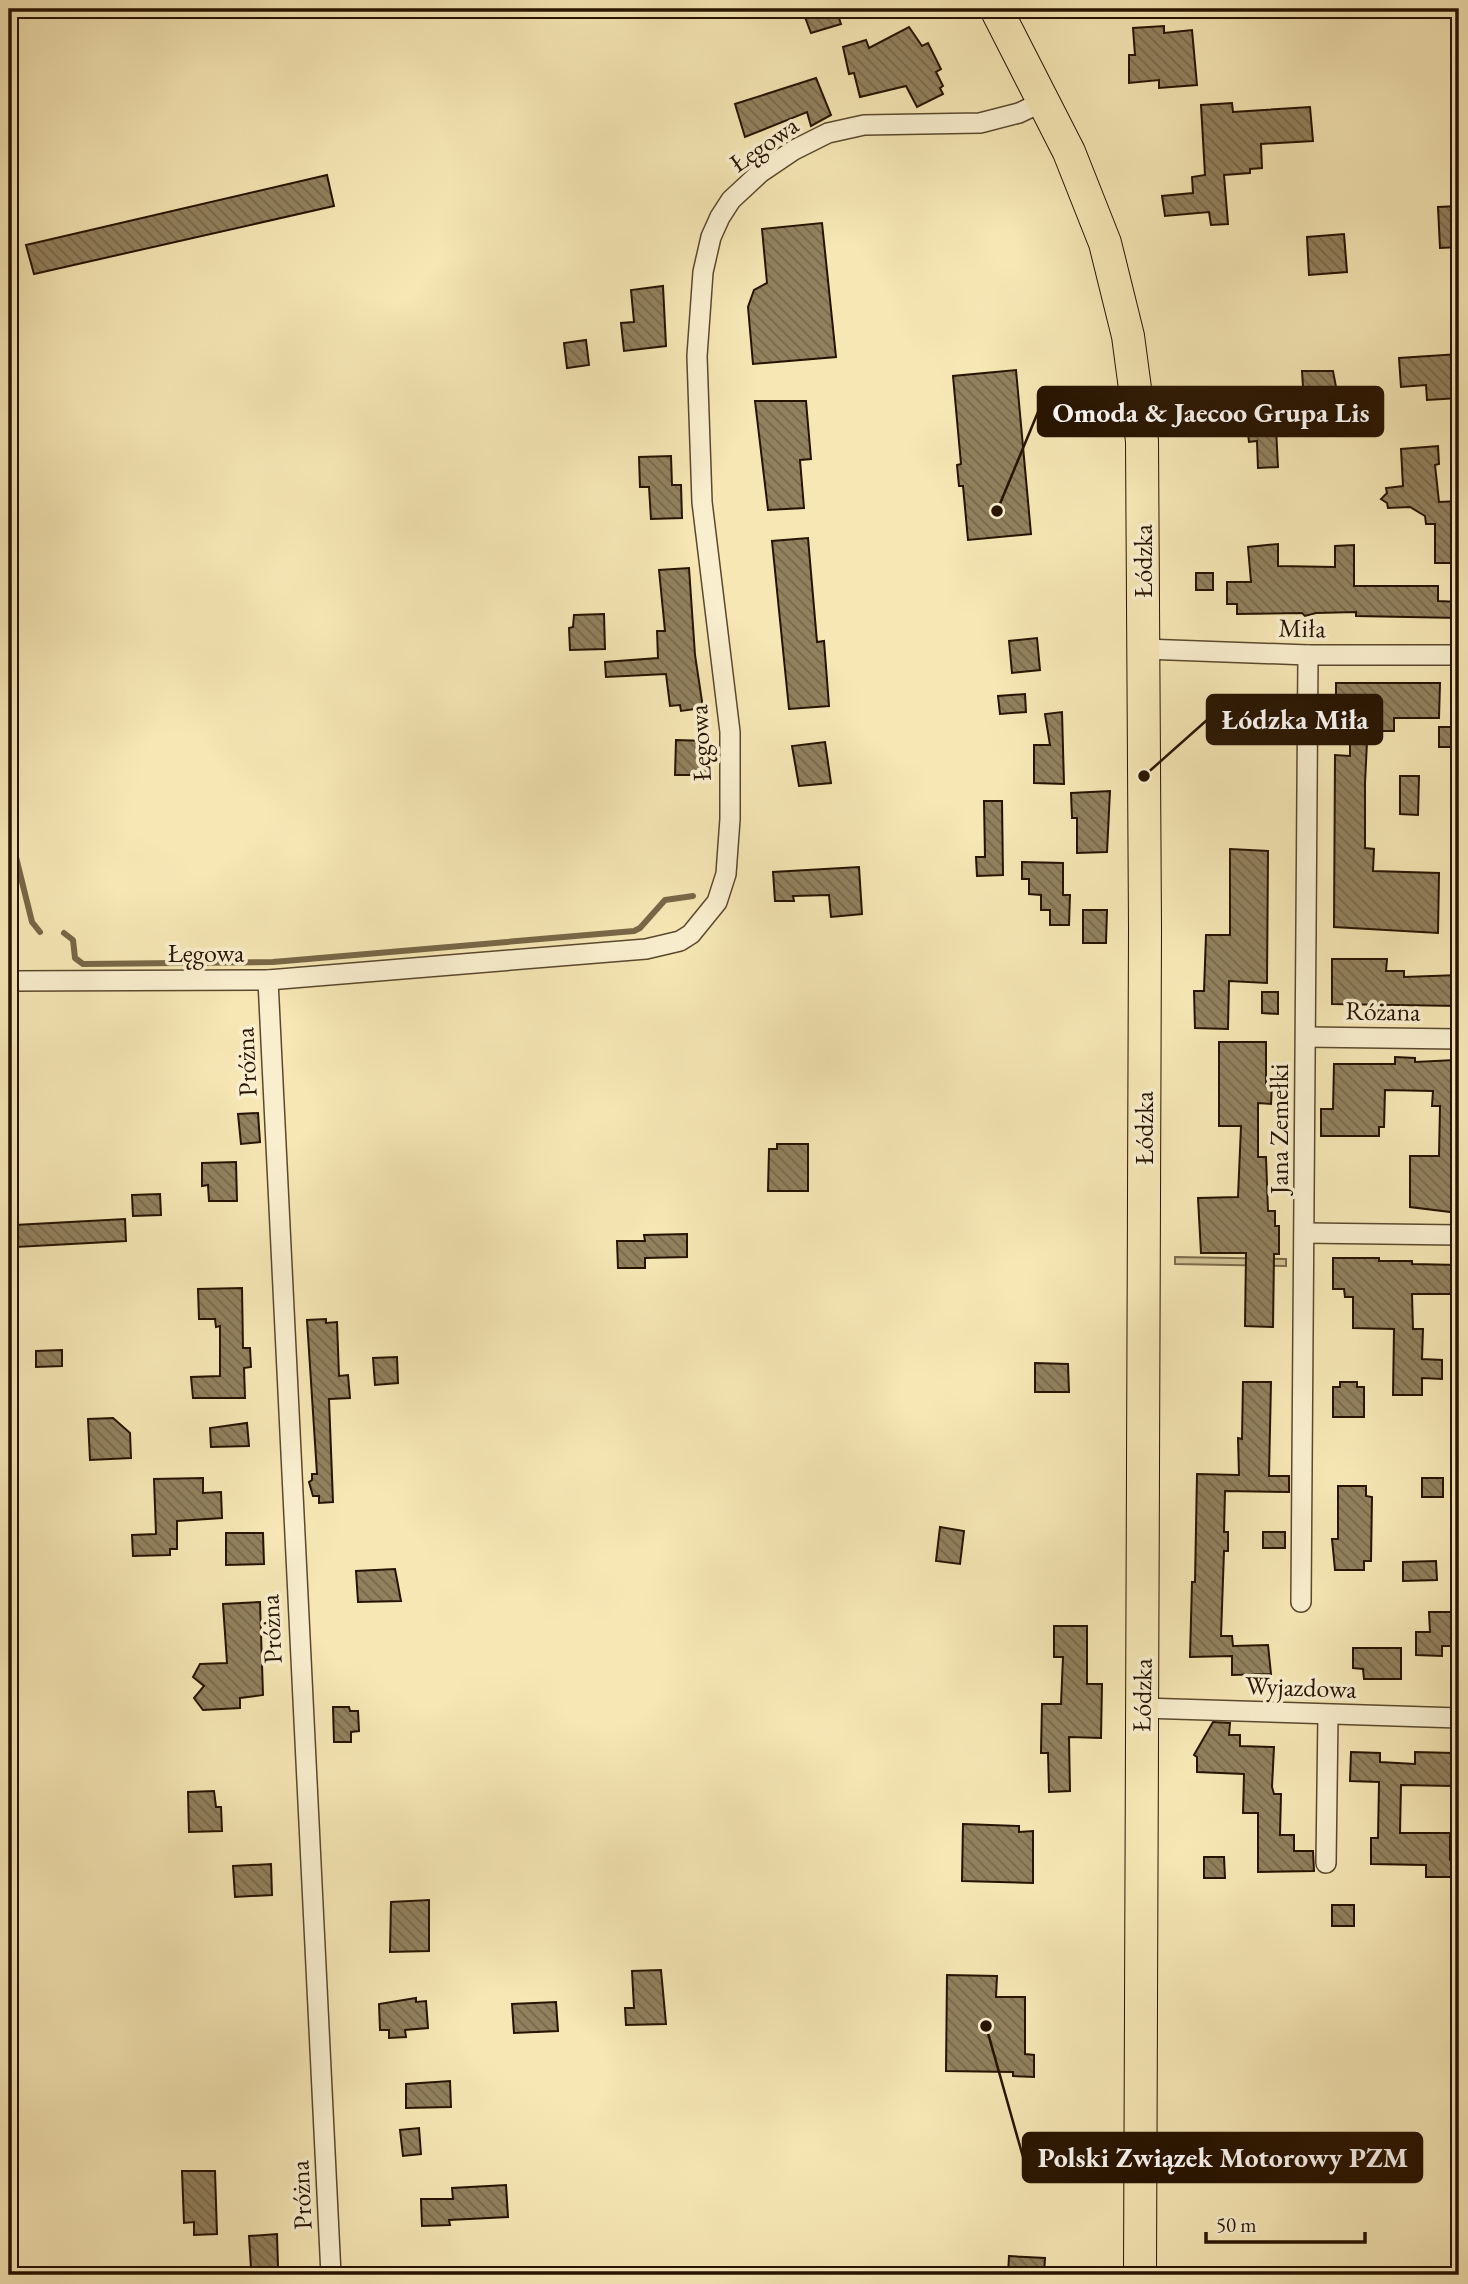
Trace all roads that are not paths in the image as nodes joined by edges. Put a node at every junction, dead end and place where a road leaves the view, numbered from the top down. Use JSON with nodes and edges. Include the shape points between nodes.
{"nodes":[{"id":1,"x":996,"y":9,"type":"edge"},
{"id":2,"x":1044,"y":101,"type":"junction"},
{"id":3,"x":1144,"y":649,"type":"junction"},
{"id":4,"x":1308,"y":655,"type":"junction"},
{"id":5,"x":1459,"y":655,"type":"edge"},
{"id":6,"x":268,"y":980,"type":"junction"},
{"id":7,"x":9,"y":981,"type":"edge"},
{"id":8,"x":1306,"y":1037,"type":"junction"},
{"id":9,"x":1459,"y":1039,"type":"edge"},
{"id":10,"x":1305,"y":1233,"type":"junction"},
{"id":11,"x":1459,"y":1235,"type":"edge"},
{"id":12,"x":1301,"y":1602,"type":"dead end"},
{"id":13,"x":1142,"y":1708,"type":"junction"},
{"id":14,"x":1328,"y":1715,"type":"junction"},
{"id":15,"x":1459,"y":1718,"type":"edge"},
{"id":16,"x":1326,"y":1863,"type":"dead end"},
{"id":17,"x":331,"y":2275,"type":"edge"},
{"id":18,"x":1140,"y":2275,"type":"edge"}],
"edges":[{"from":1,"to":2,"type":"main road","name":"Łódzka"},
{"from":2,"to":3,"type":"main road","name":"Łódzka","via":[[1105,243],[1128,336],[1142,441]]},
{"from":2,"to":6,"type":"street","name":"Łęgowa","via":[[980,123],[864,125],[828,134],[777,160],[744,187],[720,217],[711,237],[699,306],[698,397],[702,502],[730,732],[730,819],[726,874],[717,902],[691,934],[646,949]]},
{"from":3,"to":4,"type":"street","name":"Miła"},
{"from":3,"to":13,"type":"main road","name":"Łódzka"},
{"from":4,"to":5,"type":"street","name":"Miła"},
{"from":4,"to":8,"type":"street","name":"Jana Zemełki"},
{"from":6,"to":7,"type":"street","name":"Łęgowa"},
{"from":6,"to":17,"type":"street","name":"Próżna"},
{"from":8,"to":9,"type":"street","name":"Różana"},
{"from":8,"to":10,"type":"street","name":"Jana Zemełki"},
{"from":10,"to":11,"type":"street"},
{"from":10,"to":12,"type":"street","name":"Jana Zemełki"},
{"from":13,"to":14,"type":"street","name":"Wyjazdowa"},
{"from":13,"to":18,"type":"main road","name":"Łódzka"},
{"from":14,"to":15,"type":"street","name":"Wyjazdowa"},
{"from":14,"to":16,"type":"street"}]}
